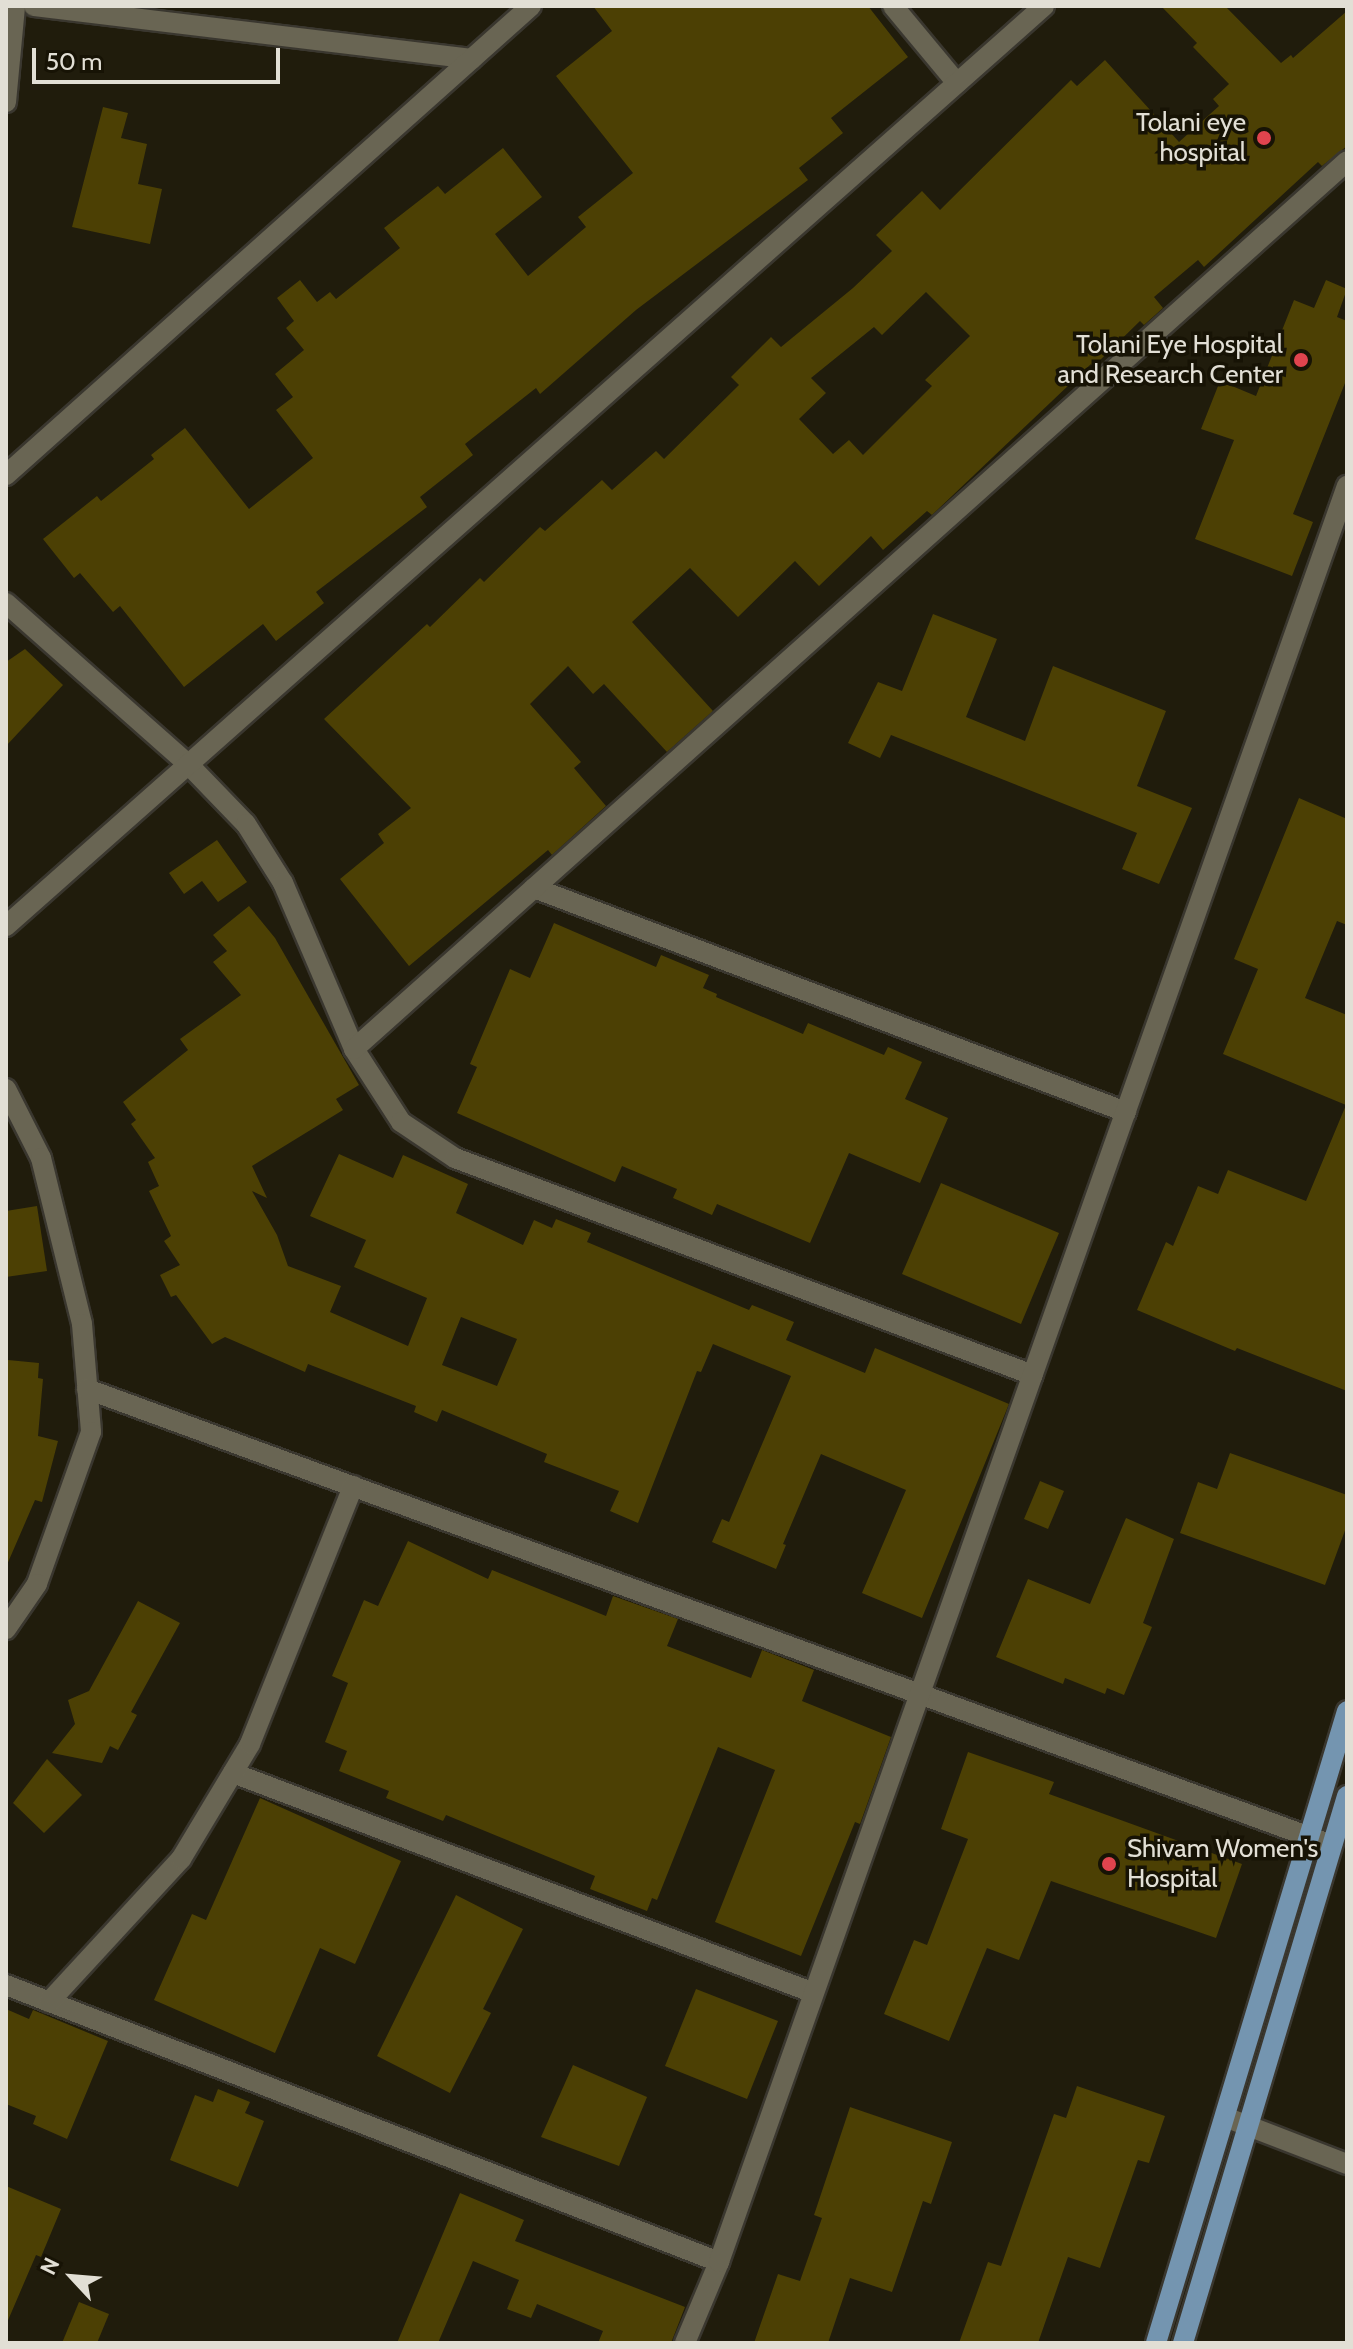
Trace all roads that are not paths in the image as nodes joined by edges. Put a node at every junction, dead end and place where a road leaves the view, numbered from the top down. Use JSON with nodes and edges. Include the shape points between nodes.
{"nodes":[{"id":1,"x":15,"y":6,"type":"edge"},
{"id":2,"x":34,"y":6,"type":"edge"},
{"id":3,"x":531,"y":6,"type":"edge"},
{"id":4,"x":893,"y":6,"type":"edge"},
{"id":5,"x":1044,"y":6,"type":"edge"},
{"id":6,"x":472,"y":59,"type":"junction"},
{"id":7,"x":957,"y":83,"type":"junction"},
{"id":8,"x":6,"y":102,"type":"edge"},
{"id":9,"x":1347,"y":161,"type":"edge"},
{"id":10,"x":6,"y":475,"type":"edge"},
{"id":11,"x":1347,"y":486,"type":"edge"},
{"id":12,"x":6,"y":603,"type":"edge"},
{"id":13,"x":188,"y":764,"type":"junction"},
{"id":14,"x":534,"y":888,"type":"junction"},
{"id":15,"x":6,"y":926,"type":"edge"},
{"id":16,"x":354,"y":1049,"type":"junction"},
{"id":17,"x":6,"y":1089,"type":"edge"},
{"id":18,"x":1126,"y":1112,"type":"junction"},
{"id":19,"x":1033,"y":1375,"type":"junction"},
{"id":20,"x":87,"y":1389,"type":"junction"},
{"id":21,"x":353,"y":1486,"type":"junction"},
{"id":22,"x":6,"y":1629,"type":"edge"},
{"id":23,"x":920,"y":1695,"type":"junction"},
{"id":24,"x":1347,"y":1711,"type":"edge"},
{"id":25,"x":233,"y":1773,"type":"junction"},
{"id":26,"x":1347,"y":1796,"type":"edge"},
{"id":27,"x":1309,"y":1836,"type":"junction"},
{"id":28,"x":1332,"y":1845,"type":"junction"},
{"id":29,"x":6,"y":1985,"type":"edge"},
{"id":30,"x":814,"y":1993,"type":"junction"},
{"id":31,"x":49,"y":2002,"type":"junction"},
{"id":32,"x":1225,"y":2117,"type":"junction"},
{"id":33,"x":1248,"y":2126,"type":"junction"},
{"id":34,"x":1347,"y":2164,"type":"edge"},
{"id":35,"x":719,"y":2262,"type":"junction"},
{"id":36,"x":685,"y":2343,"type":"edge"},
{"id":37,"x":1156,"y":2343,"type":"edge"},
{"id":38,"x":1183,"y":2343,"type":"edge"}],
"edges":[{"from":1,"to":8,"type":"street"},
{"from":2,"to":6,"type":"street"},
{"from":3,"to":6,"type":"street"},
{"from":4,"to":7,"type":"street"},
{"from":5,"to":7,"type":"street"},
{"from":6,"to":10,"type":"street"},
{"from":7,"to":13,"type":"street"},
{"from":9,"to":14,"type":"street"},
{"from":11,"to":18,"type":"street"},
{"from":12,"to":13,"type":"street"},
{"from":13,"to":15,"type":"street"},
{"from":13,"to":16,"type":"street","via":[[246,824],[283,883]]},
{"from":14,"to":16,"type":"street"},
{"from":14,"to":18,"type":"street"},
{"from":16,"to":19,"type":"street","via":[[401,1122],[455,1158]]},
{"from":17,"to":20,"type":"street","via":[[41,1158],[82,1324]]},
{"from":18,"to":19,"type":"street"},
{"from":19,"to":23,"type":"street"},
{"from":20,"to":21,"type":"street"},
{"from":20,"to":22,"type":"street","via":[[91,1432],[37,1584]]},
{"from":21,"to":23,"type":"street"},
{"from":21,"to":25,"type":"street","via":[[250,1744]]},
{"from":23,"to":27,"type":"street"},
{"from":23,"to":30,"type":"street"},
{"from":24,"to":27,"type":"main road"},
{"from":25,"to":30,"type":"street"},
{"from":25,"to":31,"type":"street","via":[[181,1859]]},
{"from":26,"to":28,"type":"main road"},
{"from":27,"to":28,"type":"street"},
{"from":27,"to":32,"type":"main road"},
{"from":28,"to":33,"type":"main road"},
{"from":29,"to":31,"type":"street"},
{"from":30,"to":35,"type":"street"},
{"from":31,"to":35,"type":"street"},
{"from":32,"to":33,"type":"street"},
{"from":32,"to":37,"type":"main road"},
{"from":33,"to":34,"type":"street"},
{"from":33,"to":38,"type":"main road"},
{"from":35,"to":36,"type":"street"}]}
